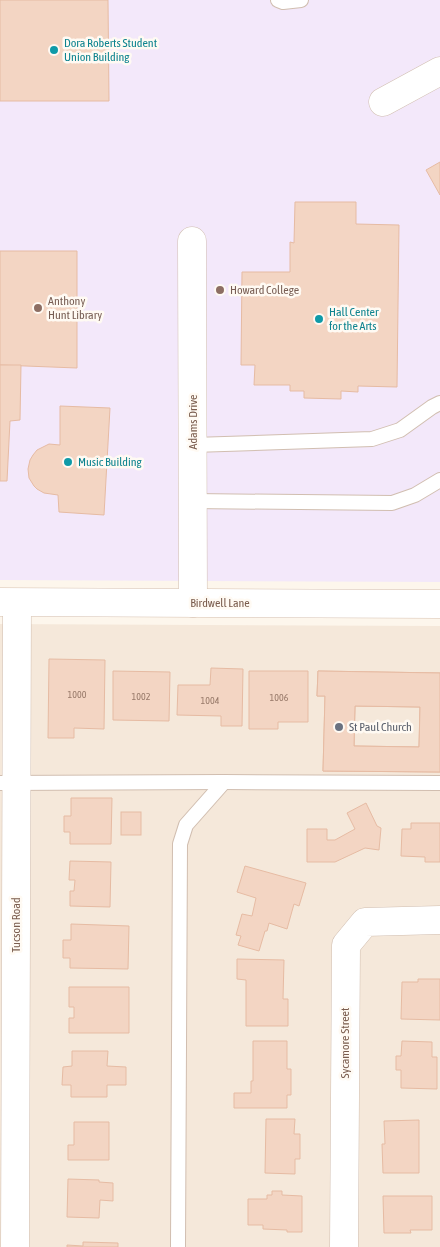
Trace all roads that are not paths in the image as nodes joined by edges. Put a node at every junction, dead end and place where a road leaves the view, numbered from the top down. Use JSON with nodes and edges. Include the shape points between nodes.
{"nodes":[{"id":1,"x":278,"y":0,"type":"edge"},
{"id":2,"x":301,"y":0,"type":"edge"},
{"id":3,"x":440,"y":71,"type":"edge"},
{"id":4,"x":383,"y":102,"type":"dead end"},
{"id":5,"x":192,"y":241,"type":"dead end"},
{"id":6,"x":440,"y":403,"type":"edge"},
{"id":7,"x":193,"y":445,"type":"junction"},
{"id":8,"x":440,"y":480,"type":"edge"},
{"id":9,"x":193,"y":501,"type":"junction"},
{"id":10,"x":8,"y":602,"type":"edge"},
{"id":11,"x":194,"y":603,"type":"junction"},
{"id":12,"x":440,"y":604,"type":"edge"},
{"id":13,"x":224,"y":782,"type":"junction"},
{"id":14,"x":8,"y":783,"type":"edge"},
{"id":15,"x":440,"y":783,"type":"edge"},
{"id":16,"x":440,"y":920,"type":"edge"},
{"id":17,"x":8,"y":1135,"type":"edge"},
{"id":18,"x":15,"y":1247,"type":"edge"},
{"id":19,"x":178,"y":1247,"type":"edge"},
{"id":20,"x":344,"y":1247,"type":"edge"}],
"edges":[{"from":1,"to":2,"type":"lane"},
{"from":3,"to":4,"type":"street"},
{"from":5,"to":7,"type":"street","name":"Adams Drive"},
{"from":6,"to":7,"type":"lane","via":[[400,430],[372,439]]},
{"from":7,"to":9,"type":"street","name":"Adams Drive"},
{"from":8,"to":9,"type":"lane","via":[[415,495],[392,503]]},
{"from":9,"to":11,"type":"street","name":"Adams Drive"},
{"from":10,"to":11,"type":"street","name":"Birdwell Lane"},
{"from":10,"to":14,"type":"street","name":"Tucson Road"},
{"from":11,"to":12,"type":"street","name":"Birdwell Lane"},
{"from":13,"to":14,"type":"lane"},
{"from":13,"to":15,"type":"lane"},
{"from":13,"to":19,"type":"lane","via":[[186,825],[180,844]]},
{"from":14,"to":17,"type":"street","name":"Tucson Road"},
{"from":16,"to":20,"type":"street","name":"Sycamore Street","via":[[366,922],[346,945]]},
{"from":17,"to":18,"type":"street","name":"Tucson Road"}]}
